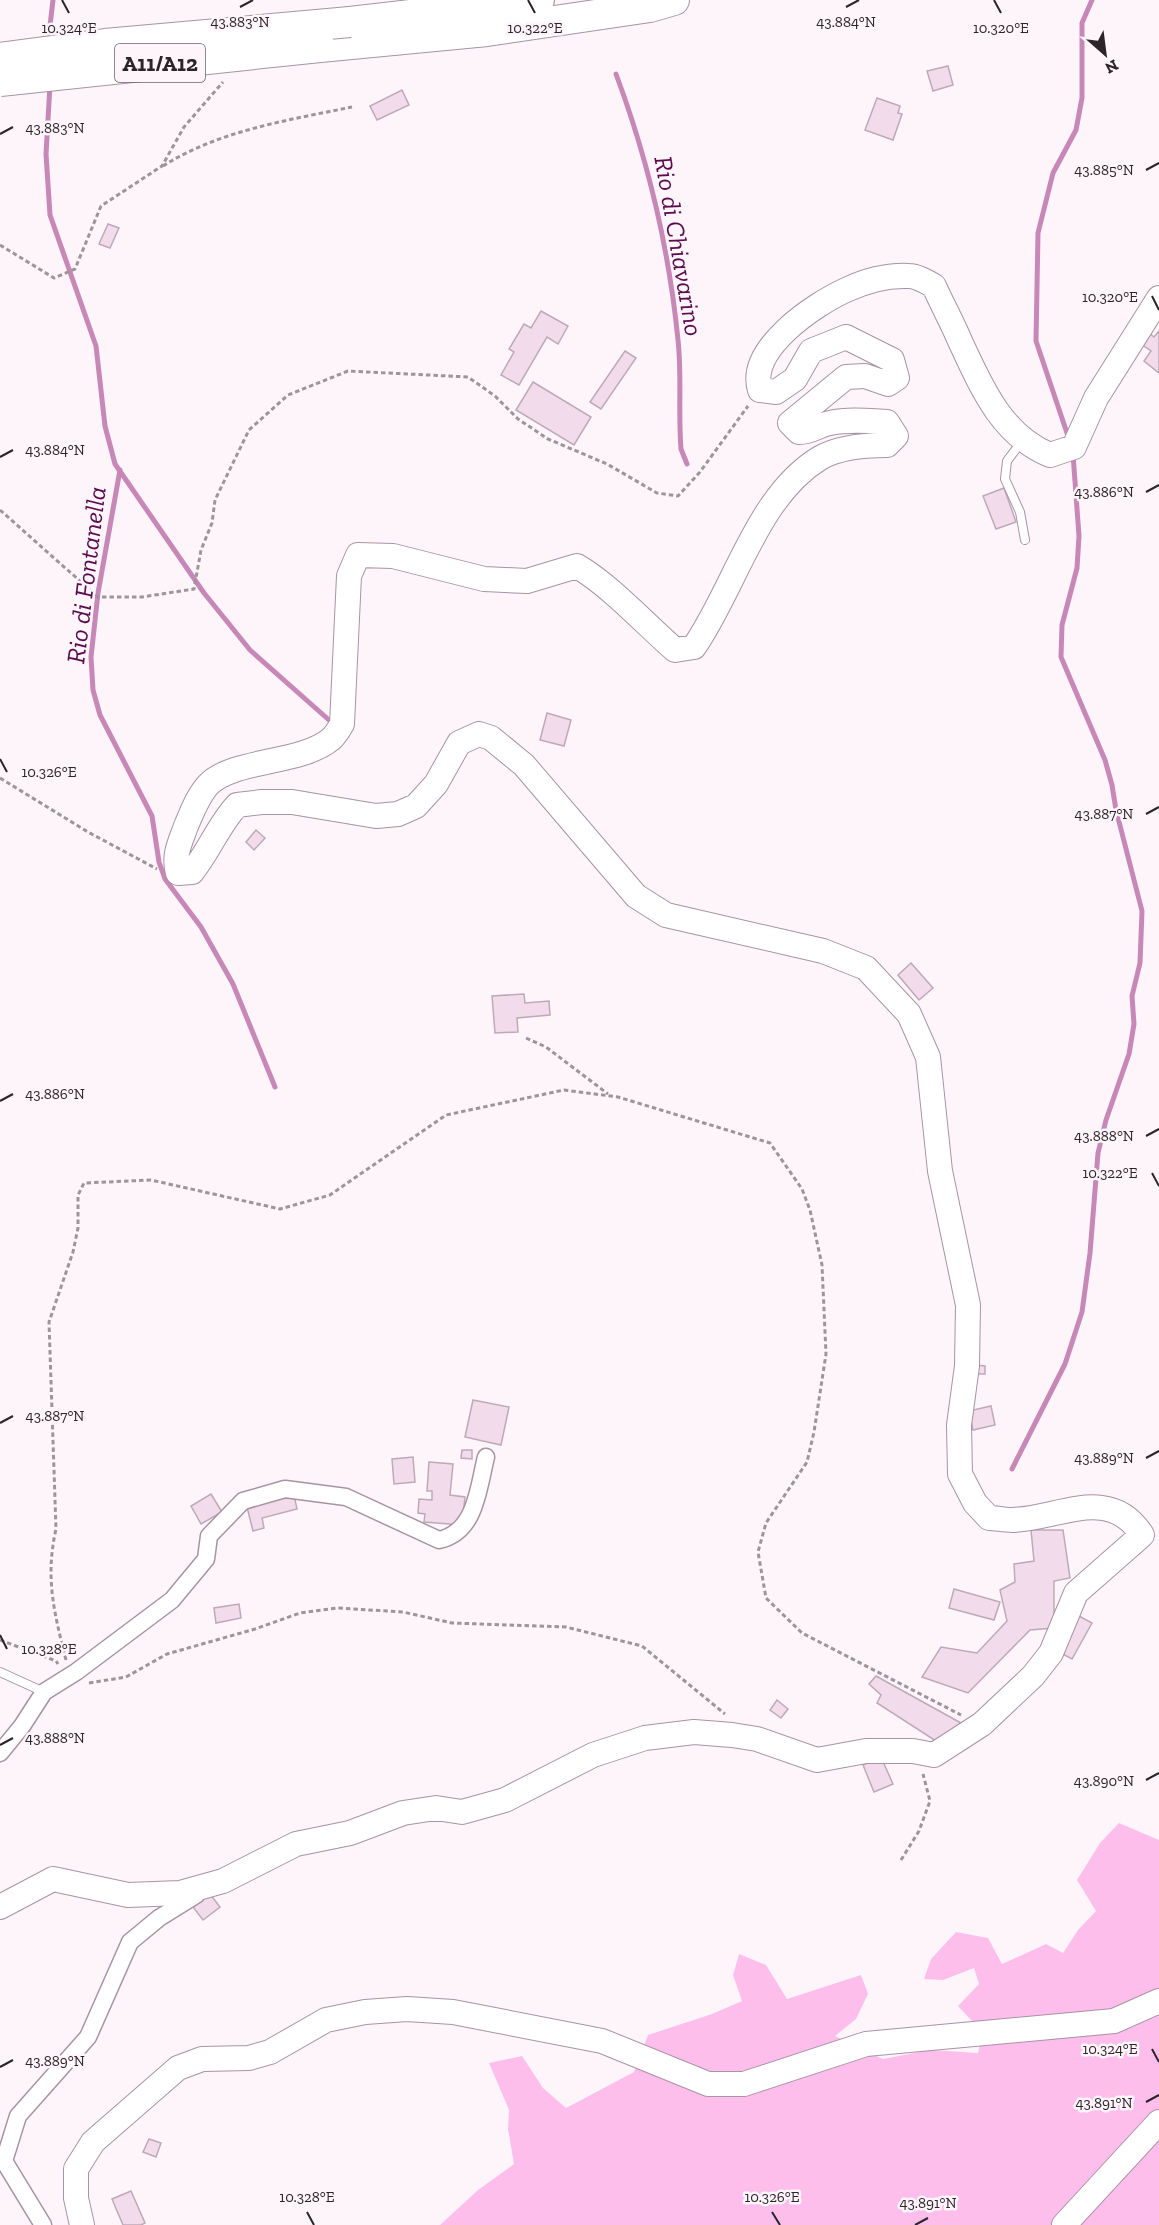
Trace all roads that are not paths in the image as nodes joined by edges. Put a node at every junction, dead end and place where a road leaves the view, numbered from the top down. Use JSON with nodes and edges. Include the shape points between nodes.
{"nodes":[{"id":1,"x":539,"y":0,"type":"edge"},
{"id":2,"x":674,"y":0,"type":"edge"},
{"id":3,"x":0,"y":58,"type":"edge"},
{"id":4,"x":0,"y":81,"type":"edge"},
{"id":5,"x":1159,"y":298,"type":"edge"},
{"id":6,"x":1023,"y":440,"type":"junction"},
{"id":7,"x":1025,"y":540,"type":"dead end"},
{"id":8,"x":486,"y":1457,"type":"dead end"},
{"id":9,"x":0,"y":1672,"type":"edge"},
{"id":10,"x":44,"y":1692,"type":"junction"},
{"id":11,"x":0,"y":1753,"type":"edge"},
{"id":12,"x":223,"y":1881,"type":"junction"},
{"id":13,"x":0,"y":1907,"type":"edge"},
{"id":14,"x":1159,"y":2001,"type":"edge"},
{"id":15,"x":1159,"y":2122,"type":"edge"},
{"id":16,"x":42,"y":2225,"type":"edge"},
{"id":17,"x":82,"y":2225,"type":"edge"},
{"id":18,"x":1064,"y":2225,"type":"edge"}],
"edges":[{"from":1,"to":3,"type":"highway","number":"A11/A12","bridge":true},
{"from":2,"to":4,"type":"highway","number":"A11/A12","bridge":true,"via":[[487,31]]},
{"from":5,"to":6,"type":"street","via":[[1069,448],[1050,455]]},
{"from":6,"to":7,"type":"lane","via":[[1007,461],[1005,479],[1020,512]]},
{"from":6,"to":12,"type":"street","via":[[1007,426],[976,380],[934,286],[911,276],[880,278],[846,290],[783,333],[762,357],[757,381],[760,390],[776,392],[795,379],[812,351],[846,337],[892,360],[897,378],[888,384],[865,376],[846,377],[790,423],[799,432],[810,432],[827,423],[887,422],[896,436],[887,446],[864,445],[821,457],[778,495],[711,623],[693,647],[675,650],[603,582],[577,566],[526,581],[484,579],[393,556],[358,555],[349,576],[342,724],[332,739],[319,746],[228,772],[208,784],[193,809],[174,858],[178,873],[192,872],[219,825],[237,805],[292,802],[376,816],[398,814],[416,806],[436,784],[459,743],[478,734],[490,738],[524,765],[636,896],[666,915],[823,951],[866,968],[909,1014],[928,1057],[940,1171],[968,1305],[967,1366],[959,1425],[960,1474],[975,1503],[989,1518],[1013,1520],[1100,1507],[1125,1515],[1142,1535],[1076,1593],[1051,1653],[1033,1676],[980,1724],[934,1755],[866,1751],[817,1760],[757,1739],[694,1732],[645,1738],[593,1755],[505,1800],[462,1812],[436,1808],[403,1812],[350,1833],[297,1844]]},
{"from":8,"to":10,"type":"street","via":[[468,1522],[450,1538],[439,1540],[346,1497],[285,1490],[243,1501],[208,1536],[206,1558],[172,1600],[69,1678]]},
{"from":9,"to":10,"type":"lane"},
{"from":10,"to":11,"type":"street"},
{"from":12,"to":13,"type":"street","via":[[180,1893],[128,1895],[53,1879]]},
{"from":12,"to":16,"type":"street","via":[[182,1902],[130,1942],[88,2037],[18,2116],[4,2161]]},
{"from":14,"to":17,"type":"street","via":[[1113,2021],[866,2044],[744,2084],[708,2084],[602,2041],[453,2012],[407,2008],[326,2020],[270,2052],[249,2058],[201,2059],[178,2068],[93,2142],[76,2169],[76,2198]]},
{"from":15,"to":18,"type":"street"}]}
